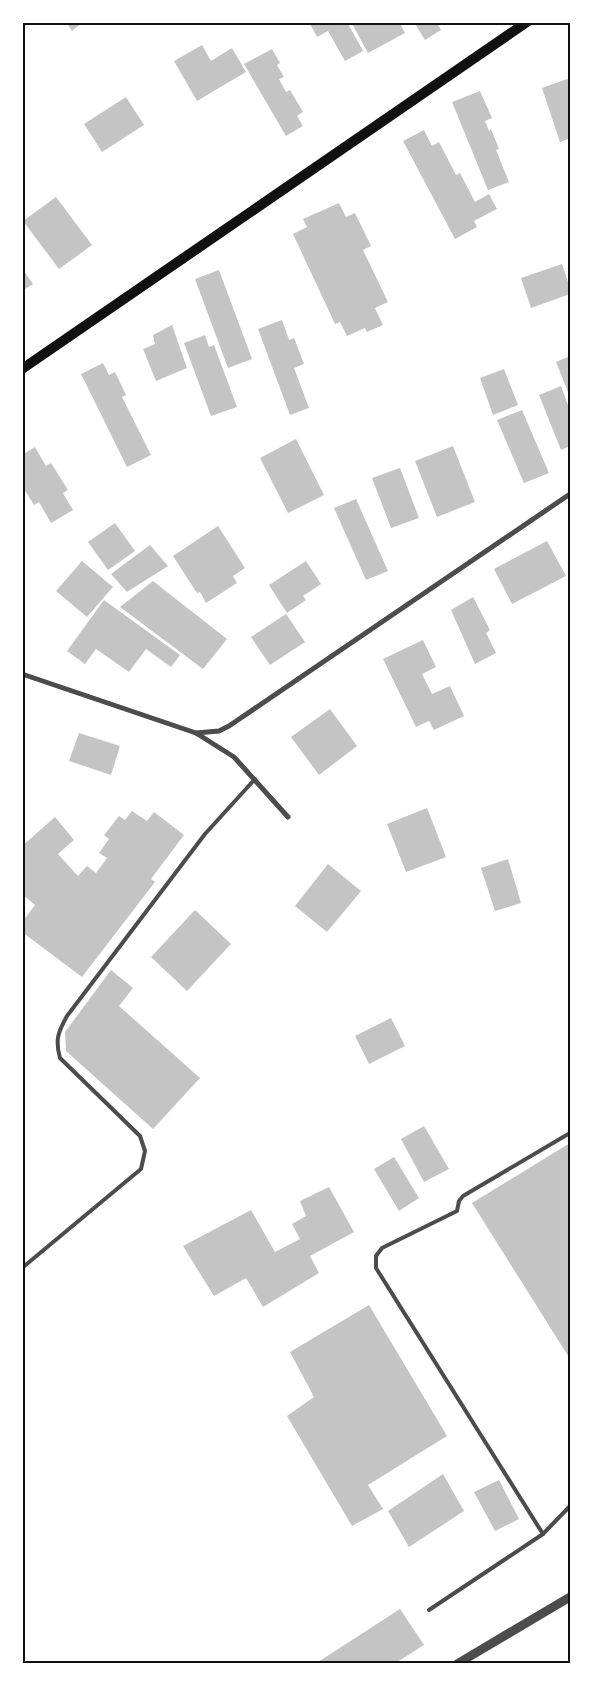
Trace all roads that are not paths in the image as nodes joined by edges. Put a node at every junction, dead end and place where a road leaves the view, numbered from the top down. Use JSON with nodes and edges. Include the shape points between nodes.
{"nodes":[{"id":1,"x":526,"y":22,"type":"edge"},
{"id":2,"x":22,"y":369,"type":"edge"},
{"id":3,"x":570,"y":494,"type":"edge"},
{"id":4,"x":22,"y":674,"type":"edge"},
{"id":5,"x":196,"y":734,"type":"junction"},
{"id":6,"x":255,"y":778,"type":"junction"},
{"id":7,"x":288,"y":816,"type":"dead end"},
{"id":8,"x":570,"y":1133,"type":"edge"},
{"id":9,"x":22,"y":1268,"type":"edge"},
{"id":10,"x":570,"y":1506,"type":"edge"},
{"id":11,"x":544,"y":1534,"type":"junction"},
{"id":12,"x":570,"y":1597,"type":"edge"},
{"id":13,"x":428,"y":1610,"type":"dead end"},
{"id":14,"x":457,"y":1664,"type":"edge"}],
"edges":[{"from":1,"to":2,"type":"main road"},
{"from":3,"to":5,"type":"street","via":[[229,726]]},
{"from":4,"to":5,"type":"street"},
{"from":5,"to":6,"type":"street","via":[[234,758]]},
{"from":6,"to":7,"type":"street"},
{"from":6,"to":9,"type":"lane","via":[[205,834],[59,1030],[57,1046],[60,1058],[140,1136],[145,1151],[141,1169]]},
{"from":8,"to":11,"type":"lane","via":[[463,1196],[457,1211],[382,1248],[376,1256],[376,1268]]},
{"from":10,"to":11,"type":"lane"},
{"from":11,"to":13,"type":"lane"},
{"from":12,"to":14,"type":"street"}]}
